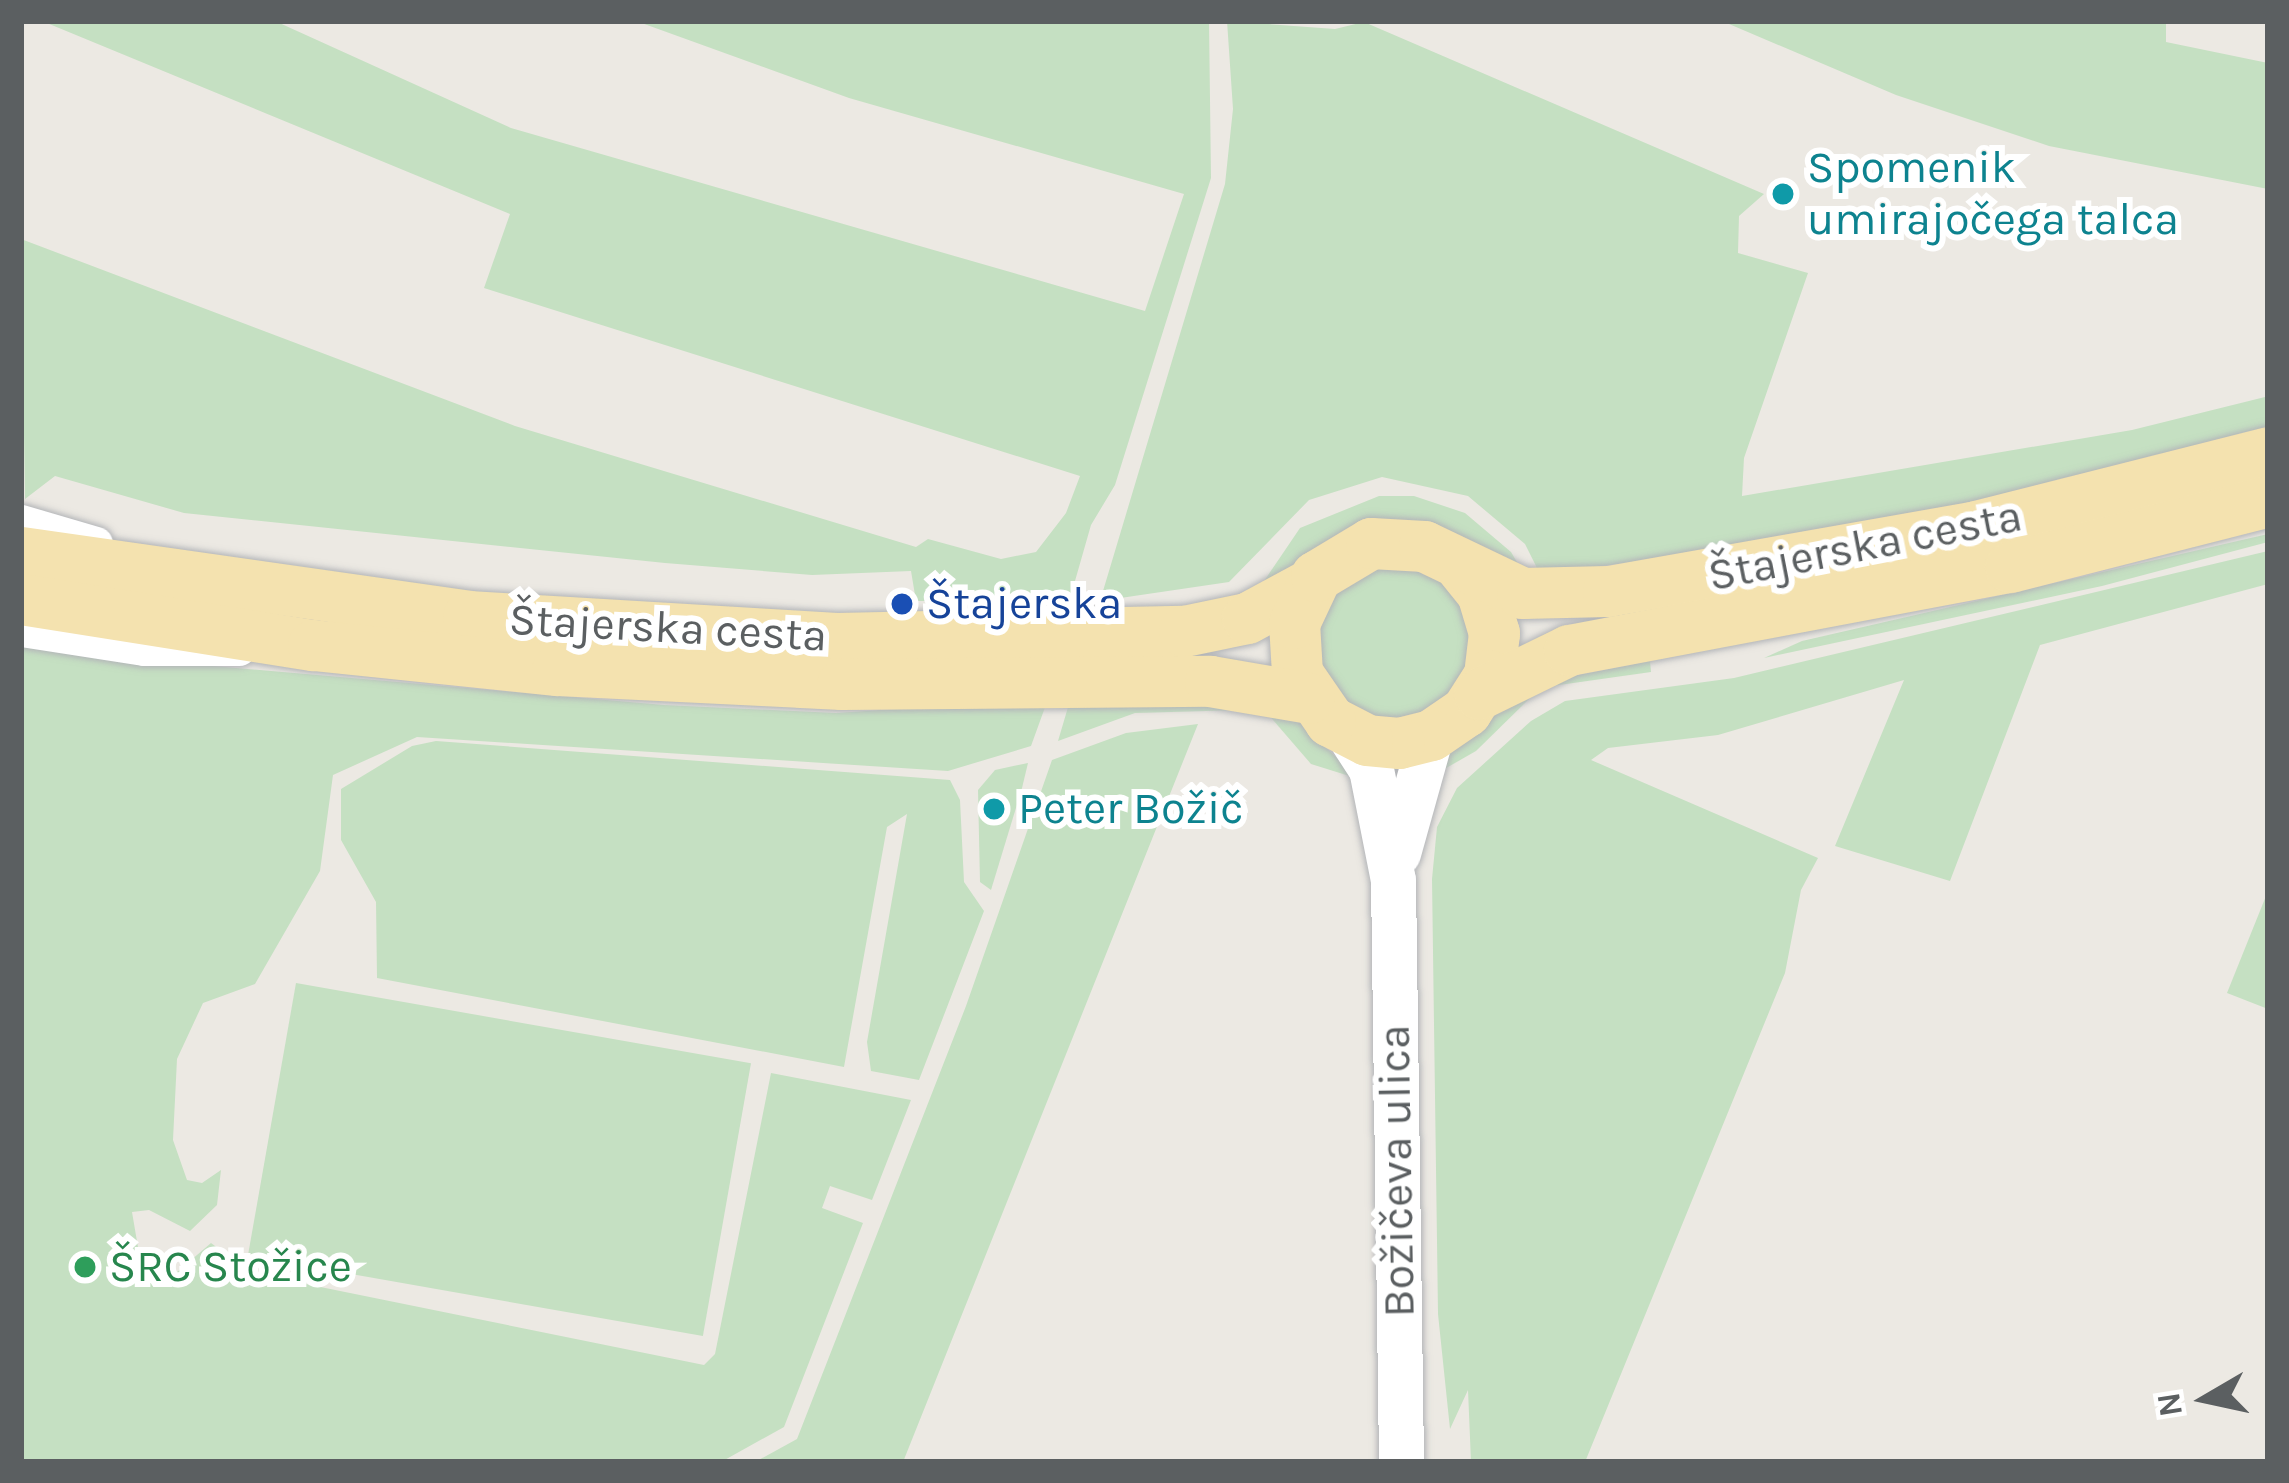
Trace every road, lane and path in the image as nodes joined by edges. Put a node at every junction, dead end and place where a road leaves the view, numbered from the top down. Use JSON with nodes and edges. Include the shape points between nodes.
{"nodes":[{"id":1,"x":2268,"y":452,"type":"edge"},
{"id":2,"x":2268,"y":501,"type":"edge"},
{"id":3,"x":21,"y":521,"type":"edge"},
{"id":4,"x":21,"y":552,"type":"edge"},
{"id":5,"x":1461,"y":567,"type":"junction"},
{"id":6,"x":165,"y":577,"type":"junction"},
{"id":7,"x":1310,"y":584,"type":"junction"},
{"id":8,"x":21,"y":598,"type":"edge"},
{"id":9,"x":21,"y":630,"type":"edge"},
{"id":10,"x":313,"y":645,"type":"junction"},
{"id":11,"x":1479,"y":694,"type":"junction"},
{"id":12,"x":1309,"y":698,"type":"junction"},
{"id":13,"x":1347,"y":732,"type":"junction"},
{"id":14,"x":1431,"y":735,"type":"junction"},
{"id":15,"x":1394,"y":880,"type":"junction"},
{"id":16,"x":1401,"y":1462,"type":"edge"}],
"edges":[{"from":1,"to":5,"type":"main road","name":"Štajerska cesta","via":[[1976,526],[1661,585],[1537,594]]},
{"from":2,"to":11,"type":"main road","name":"Štajerska cesta","via":[[1951,579],[1569,650]]},
{"from":3,"to":6,"type":"street","via":[[138,552]]},
{"from":4,"to":6,"type":"main road","name":"Štajerska cesta"},
{"from":5,"to":7,"type":"main road","name":"Štajerska cesta","via":[[1424,546],[1381,542],[1341,555]]},
{"from":5,"to":11,"type":"main road","via":[[1482,593],[1494,633]]},
{"from":6,"to":7,"type":"main road","name":"Štajerska cesta","via":[[549,623],[918,639],[1184,631],[1246,618]]},
{"from":7,"to":12,"type":"main road","via":[[1292,644]]},
{"from":8,"to":10,"type":"main road","name":"Štajerska cesta"},
{"from":9,"to":10,"type":"street","via":[[189,653]]},
{"from":10,"to":12,"type":"main road","name":"Štajerska cesta","via":[[720,681],[1210,680]]},
{"from":11,"to":14,"type":"main road","name":"Štajerska cesta"},
{"from":12,"to":13,"type":"main road"},
{"from":13,"to":14,"type":"main road","via":[[1388,743]]},
{"from":13,"to":15,"type":"street","name":"Božičeva ulica","via":[[1371,769]]},
{"from":14,"to":15,"type":"street","name":"Božičeva ulica"},
{"from":15,"to":16,"type":"street","name":"Božičeva ulica"}]}
